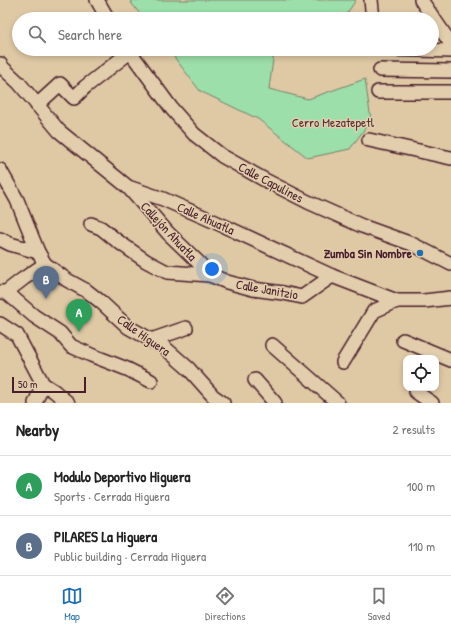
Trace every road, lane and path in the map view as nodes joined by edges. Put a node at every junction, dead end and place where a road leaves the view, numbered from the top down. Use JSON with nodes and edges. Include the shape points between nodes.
{"nodes":[{"id":1,"x":97,"y":0,"type":"edge"},
{"id":2,"x":372,"y":0,"type":"edge"},
{"id":3,"x":421,"y":0,"type":"edge"},
{"id":4,"x":104,"y":12,"type":"edge"},
{"id":5,"x":373,"y":12,"type":"edge"},
{"id":6,"x":429,"y":12,"type":"edge"},
{"id":7,"x":439,"y":26,"type":"edge"},
{"id":8,"x":451,"y":44,"type":"edge"},
{"id":9,"x":439,"y":51,"type":"edge"},
{"id":10,"x":451,"y":51,"type":"edge"},
{"id":11,"x":123,"y":56,"type":"edge"},
{"id":12,"x":133,"y":56,"type":"edge"},
{"id":13,"x":0,"y":64,"type":"edge"},
{"id":14,"x":380,"y":70,"type":"dead end"},
{"id":15,"x":451,"y":71,"type":"edge"},
{"id":16,"x":378,"y":92,"type":"dead end"},
{"id":17,"x":451,"y":92,"type":"edge"},
{"id":18,"x":37,"y":105,"type":"junction"},
{"id":19,"x":369,"y":140,"type":"dead end"},
{"id":20,"x":451,"y":158,"type":"edge"},
{"id":21,"x":0,"y":170,"type":"edge"},
{"id":22,"x":128,"y":187,"type":"junction"},
{"id":23,"x":91,"y":224,"type":"dead end"},
{"id":24,"x":0,"y":239,"type":"edge"},
{"id":25,"x":38,"y":252,"type":"junction"},
{"id":26,"x":45,"y":264,"type":"junction"},
{"id":27,"x":451,"y":264,"type":"edge"},
{"id":28,"x":210,"y":275,"type":"junction"},
{"id":29,"x":332,"y":276,"type":"junction"},
{"id":30,"x":3,"y":292,"type":"edge"},
{"id":31,"x":451,"y":298,"type":"edge"},
{"id":32,"x":397,"y":301,"type":"junction"},
{"id":33,"x":0,"y":324,"type":"edge"},
{"id":34,"x":186,"y":328,"type":"dead end"},
{"id":35,"x":151,"y":340,"type":"junction"},
{"id":36,"x":404,"y":340,"type":"dead end"},
{"id":37,"x":272,"y":345,"type":"dead end"},
{"id":38,"x":451,"y":360,"type":"edge"},
{"id":39,"x":343,"y":362,"type":"dead end"},
{"id":40,"x":255,"y":380,"type":"dead end"},
{"id":41,"x":150,"y":381,"type":"dead end"},
{"id":42,"x":44,"y":384,"type":"junction"},
{"id":43,"x":416,"y":392,"type":"dead end"},
{"id":44,"x":34,"y":403,"type":"edge"},
{"id":45,"x":68,"y":403,"type":"edge"},
{"id":46,"x":223,"y":403,"type":"edge"},
{"id":47,"x":274,"y":403,"type":"edge"},
{"id":48,"x":338,"y":403,"type":"edge"},
{"id":49,"x":432,"y":403,"type":"edge"}],
"edges":[{"from":1,"to":4,"type":"street"},
{"from":2,"to":5,"type":"street"},
{"from":3,"to":6,"type":"street"},
{"from":7,"to":8,"type":"street"},
{"from":9,"to":10,"type":"street"},
{"from":11,"to":18,"type":"street","via":[[74,98],[60,84]]},
{"from":12,"to":27,"type":"street","name":"Calle Capulines","via":[[194,134],[222,156],[308,202],[362,226],[412,244]]},
{"from":13,"to":18,"type":"street","name":"Calle Ahuatla"},
{"from":14,"to":15,"type":"street"},
{"from":16,"to":17,"type":"street"},
{"from":18,"to":22,"type":"street","name":"Calle Ahuatla","via":[[59,131]]},
{"from":19,"to":20,"type":"street"},
{"from":21,"to":25,"type":"street","via":[[17,200]]},
{"from":22,"to":28,"type":"street","name":"Callejón Ahuatla","via":[[168,233]]},
{"from":22,"to":29,"type":"street","name":"Calle Ahuatla","via":[[163,199]]},
{"from":23,"to":28,"type":"street","name":"Calle Janitzio","via":[[167,272]]},
{"from":24,"to":25,"type":"street"},
{"from":25,"to":26,"type":"street","name":"Calle Higuera"},
{"from":26,"to":30,"type":"street"},
{"from":26,"to":35,"type":"street","name":"Calle Higuera","via":[[87,291],[128,327]]},
{"from":28,"to":29,"type":"street","name":"Calle Janitzio","via":[[254,289],[302,297]]},
{"from":29,"to":32,"type":"street","name":"Calle Ahuatla"},
{"from":30,"to":41,"type":"street","via":[[60,333],[71,346],[127,368]]},
{"from":31,"to":32,"type":"street","name":"Calle Ahuatla"},
{"from":32,"to":39,"type":"street","via":[[374,311]]},
{"from":33,"to":42,"type":"street","via":[[17,335]]},
{"from":34,"to":35,"type":"street"},
{"from":35,"to":46,"type":"street","name":"Calle Higuera","via":[[189,369],[213,396]]},
{"from":36,"to":38,"type":"street"},
{"from":37,"to":48,"type":"street"},
{"from":40,"to":47,"type":"street"},
{"from":42,"to":44,"type":"street"},
{"from":42,"to":45,"type":"street"},
{"from":43,"to":49,"type":"street"}]}
